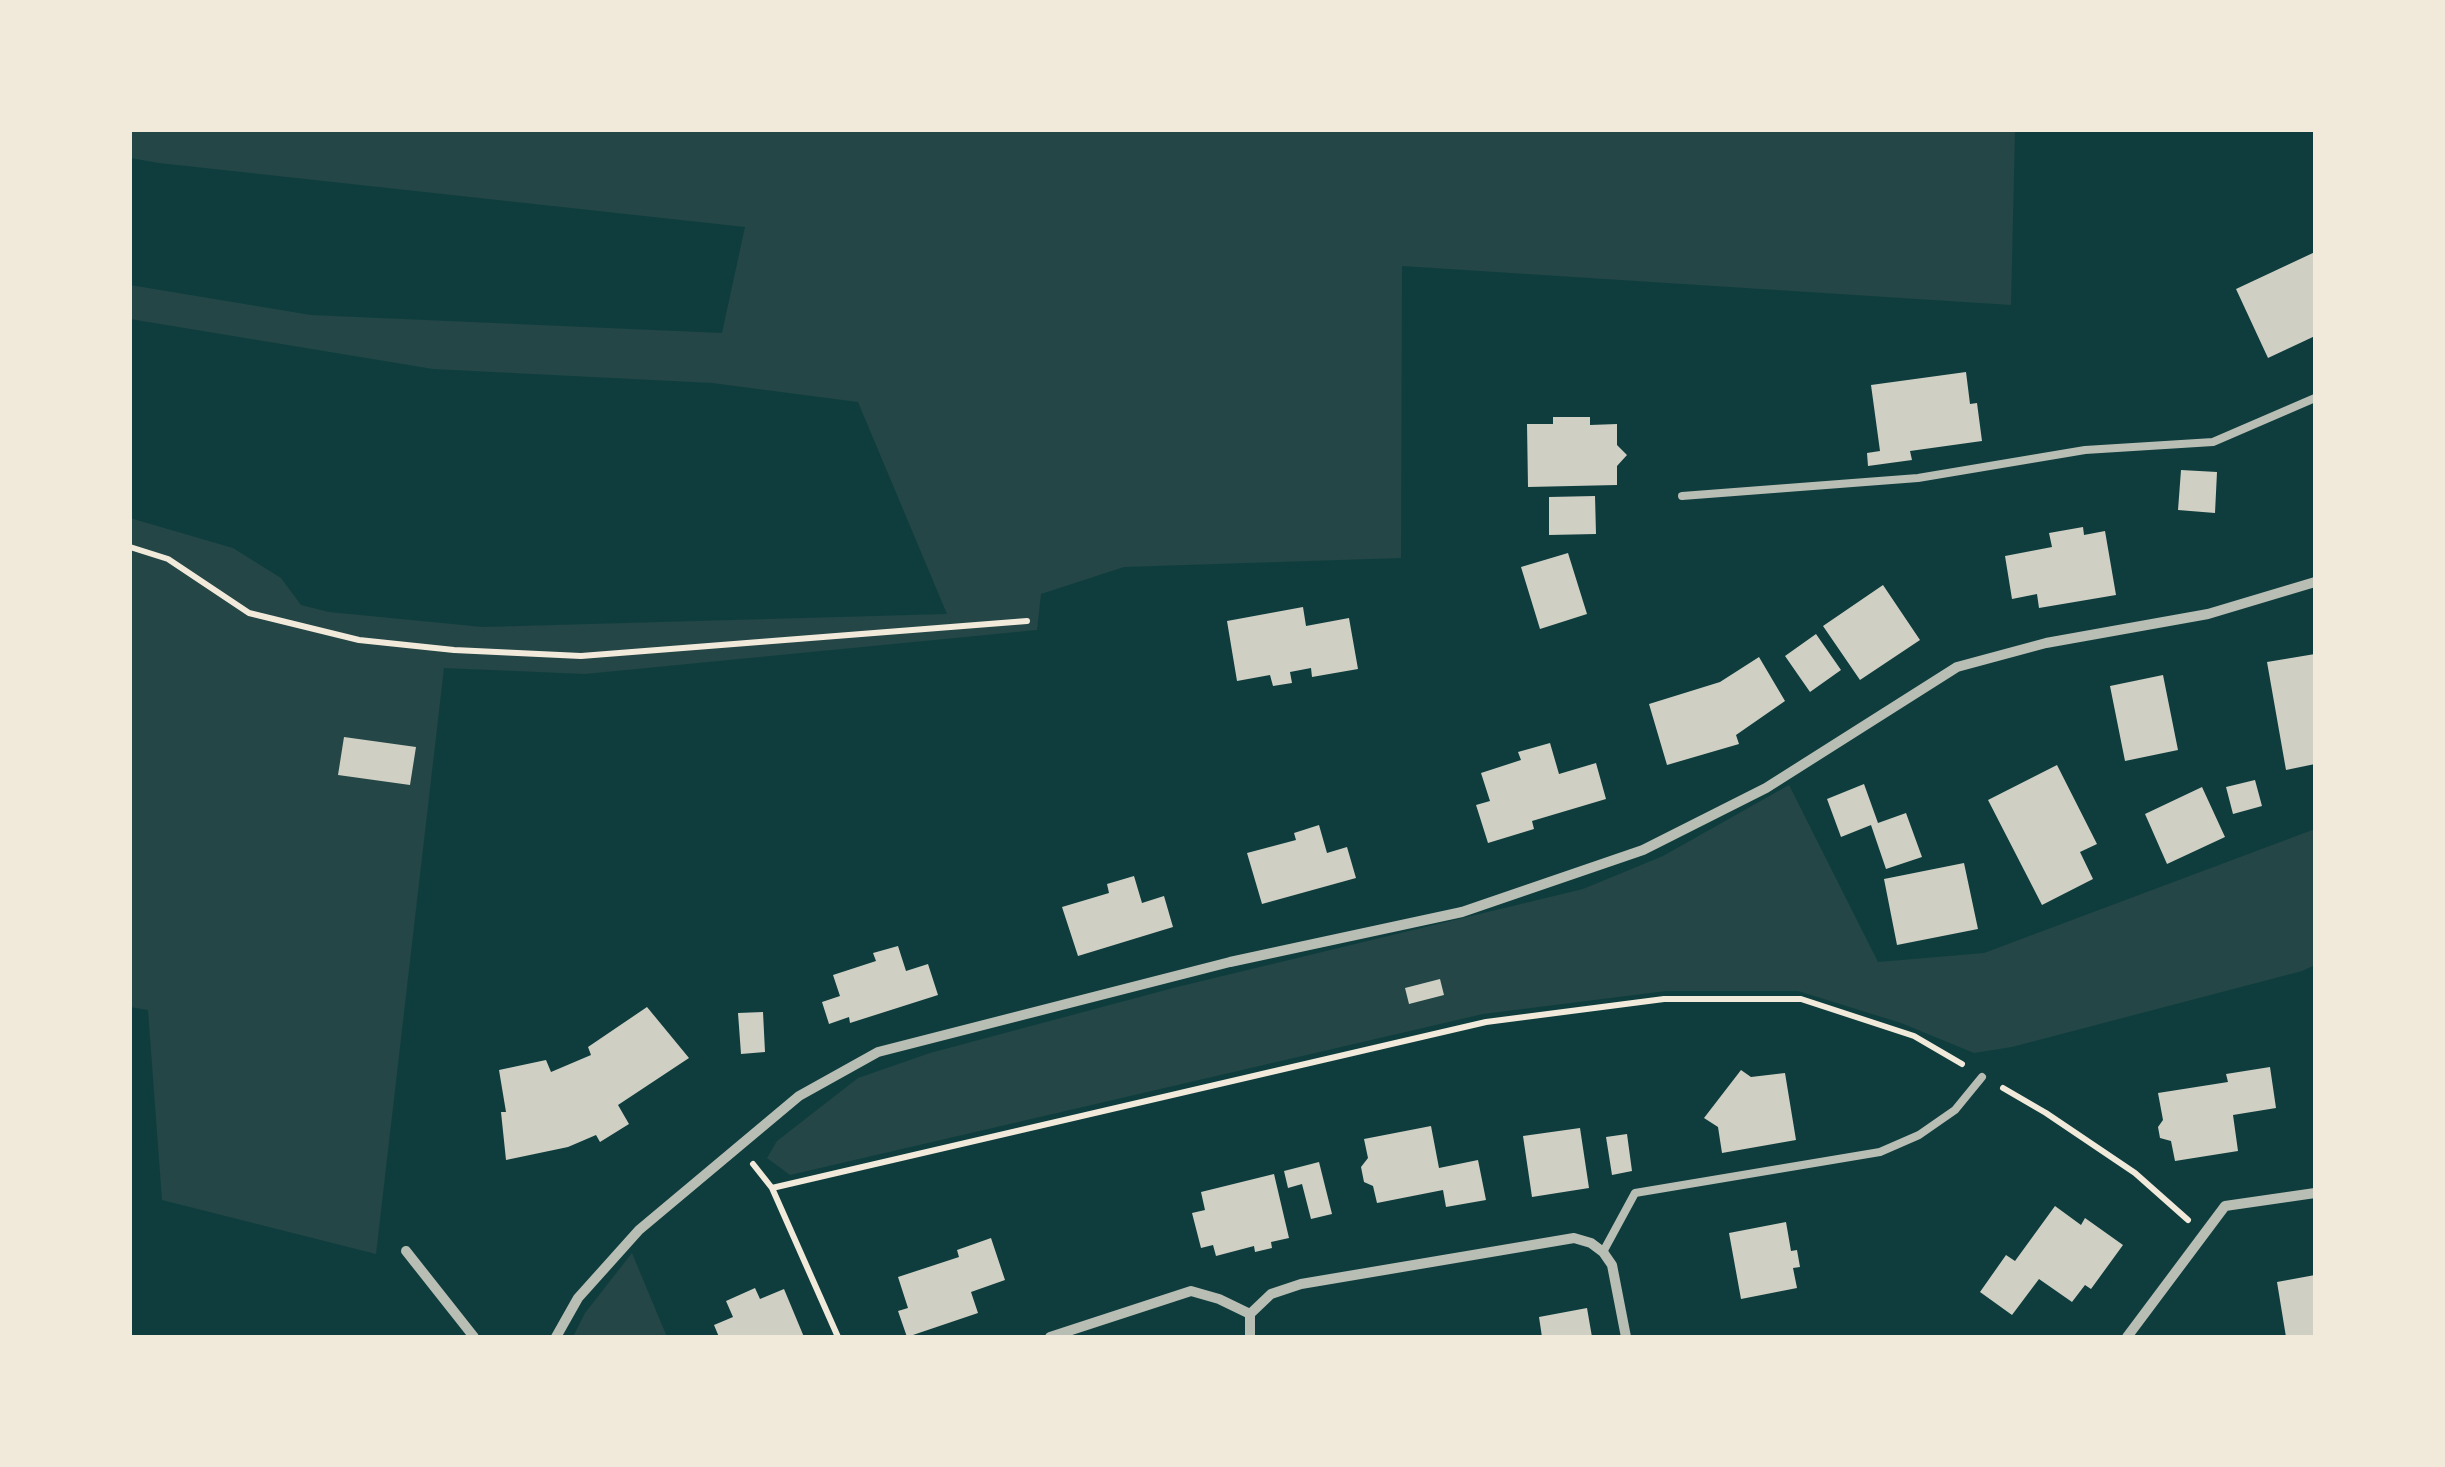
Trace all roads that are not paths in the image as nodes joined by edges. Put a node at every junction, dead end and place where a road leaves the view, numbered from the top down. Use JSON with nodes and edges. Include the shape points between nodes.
{"nodes":[{"id":1,"x":2315,"y":398,"type":"edge"},
{"id":2,"x":1682,"y":496,"type":"dead end"},
{"id":3,"x":2315,"y":582,"type":"edge"},
{"id":4,"x":1982,"y":1076,"type":"road end"},
{"id":5,"x":2315,"y":1193,"type":"edge"},
{"id":6,"x":406,"y":1250,"type":"dead end"},
{"id":7,"x":1603,"y":1252,"type":"junction"},
{"id":8,"x":1250,"y":1314,"type":"junction"},
{"id":9,"x":474,"y":1337,"type":"edge"},
{"id":10,"x":556,"y":1337,"type":"edge"},
{"id":11,"x":1050,"y":1337,"type":"edge"},
{"id":12,"x":1250,"y":1337,"type":"edge"},
{"id":13,"x":1626,"y":1337,"type":"edge"},
{"id":14,"x":2127,"y":1337,"type":"edge"}],
"edges":[{"from":1,"to":2,"type":"lane","via":[[2213,442],[2085,450],[1918,478]]},
{"from":3,"to":10,"type":"street","via":[[2208,614],[2046,643],[1957,667],[1766,788],[1643,850],[1462,912],[1230,962],[878,1052],[799,1096],[639,1230],[578,1298]]},
{"from":4,"to":7,"type":"lane","via":[[1955,1110],[1880,1152],[1636,1193]]},
{"from":5,"to":14,"type":"street","via":[[2225,1206]]},
{"from":6,"to":9,"type":"street"},
{"from":7,"to":8,"type":"street","via":[[1574,1238],[1301,1284],[1270,1294]]},
{"from":7,"to":13,"type":"street","via":[[1618,1285]]},
{"from":8,"to":11,"type":"street","via":[[1191,1291]]},
{"from":8,"to":12,"type":"street"}]}
